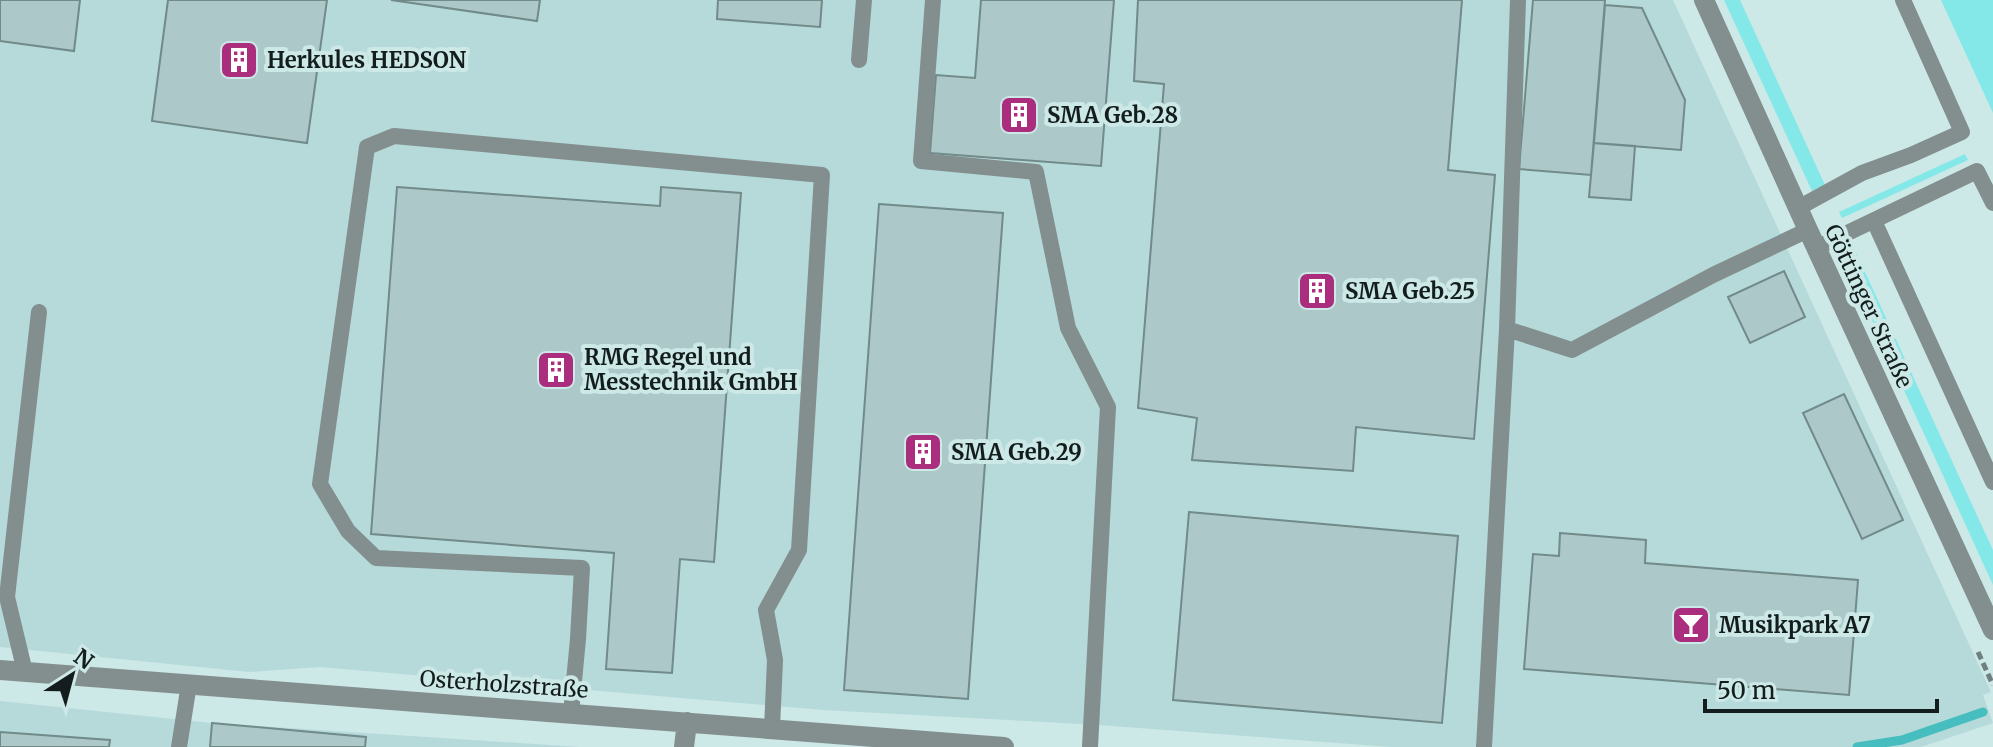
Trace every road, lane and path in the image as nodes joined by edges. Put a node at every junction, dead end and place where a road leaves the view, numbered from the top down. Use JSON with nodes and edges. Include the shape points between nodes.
{"nodes":[{"id":1,"x":864,"y":0,"type":"edge"},
{"id":2,"x":933,"y":0,"type":"edge"},
{"id":3,"x":1518,"y":0,"type":"edge"},
{"id":4,"x":1704,"y":0,"type":"edge"},
{"id":5,"x":1903,"y":0,"type":"edge"},
{"id":6,"x":859,"y":60,"type":"dead end"},
{"id":7,"x":1993,"y":203,"type":"edge"},
{"id":8,"x":1798,"y":208,"type":"junction"},
{"id":9,"x":1874,"y":221,"type":"junction"},
{"id":10,"x":1812,"y":239,"type":"junction"},
{"id":11,"x":39,"y":312,"type":"dead end"},
{"id":12,"x":1507,"y":329,"type":"junction"},
{"id":13,"x":1993,"y":482,"type":"edge"},
{"id":14,"x":1993,"y":630,"type":"edge"},
{"id":15,"x":0,"y":670,"type":"edge"},
{"id":16,"x":25,"y":672,"type":"junction"},
{"id":17,"x":189,"y":684,"type":"junction"},
{"id":18,"x":571,"y":713,"type":"junction"},
{"id":19,"x":687,"y":722,"type":"junction"},
{"id":20,"x":772,"y":728,"type":"junction"},
{"id":21,"x":179,"y":747,"type":"edge"},
{"id":22,"x":684,"y":747,"type":"edge"},
{"id":23,"x":1004,"y":747,"type":"edge"},
{"id":24,"x":1090,"y":747,"type":"edge"},
{"id":25,"x":1484,"y":747,"type":"edge"}],
"edges":[{"from":1,"to":6,"type":"lane"},
{"from":2,"to":24,"type":"lane","via":[[921,161],[1036,172],[1068,328],[1108,407]]},
{"from":3,"to":12,"type":"lane"},
{"from":4,"to":8,"type":"street","name":"Göttinger Straße"},
{"from":5,"to":8,"type":"lane","via":[[1962,132],[1862,173]]},
{"from":7,"to":9,"type":"lane","via":[[1977,171]]},
{"from":8,"to":10,"type":"street","name":"Göttinger Straße"},
{"from":9,"to":10,"type":"lane"},
{"from":9,"to":13,"type":"lane"},
{"from":10,"to":12,"type":"lane","via":[[1713,275],[1572,350]]},
{"from":10,"to":14,"type":"street","name":"Göttinger Straße"},
{"from":11,"to":16,"type":"lane","via":[[7,597]]},
{"from":12,"to":25,"type":"lane"},
{"from":15,"to":16,"type":"street","name":"Osterholzstraße"},
{"from":16,"to":17,"type":"street","name":"Osterholzstraße"},
{"from":17,"to":18,"type":"street","name":"Osterholzstraße"},
{"from":17,"to":21,"type":"lane"},
{"from":18,"to":19,"type":"street","name":"Osterholzstraße"},
{"from":18,"to":20,"type":"lane","via":[[582,568],[376,558],[348,531],[320,484],[367,147],[394,136],[822,175],[799,550],[766,610],[775,660]]},
{"from":19,"to":20,"type":"street","name":"Osterholzstraße"},
{"from":19,"to":22,"type":"street"},
{"from":20,"to":23,"type":"street","name":"Osterholzstraße"}]}
